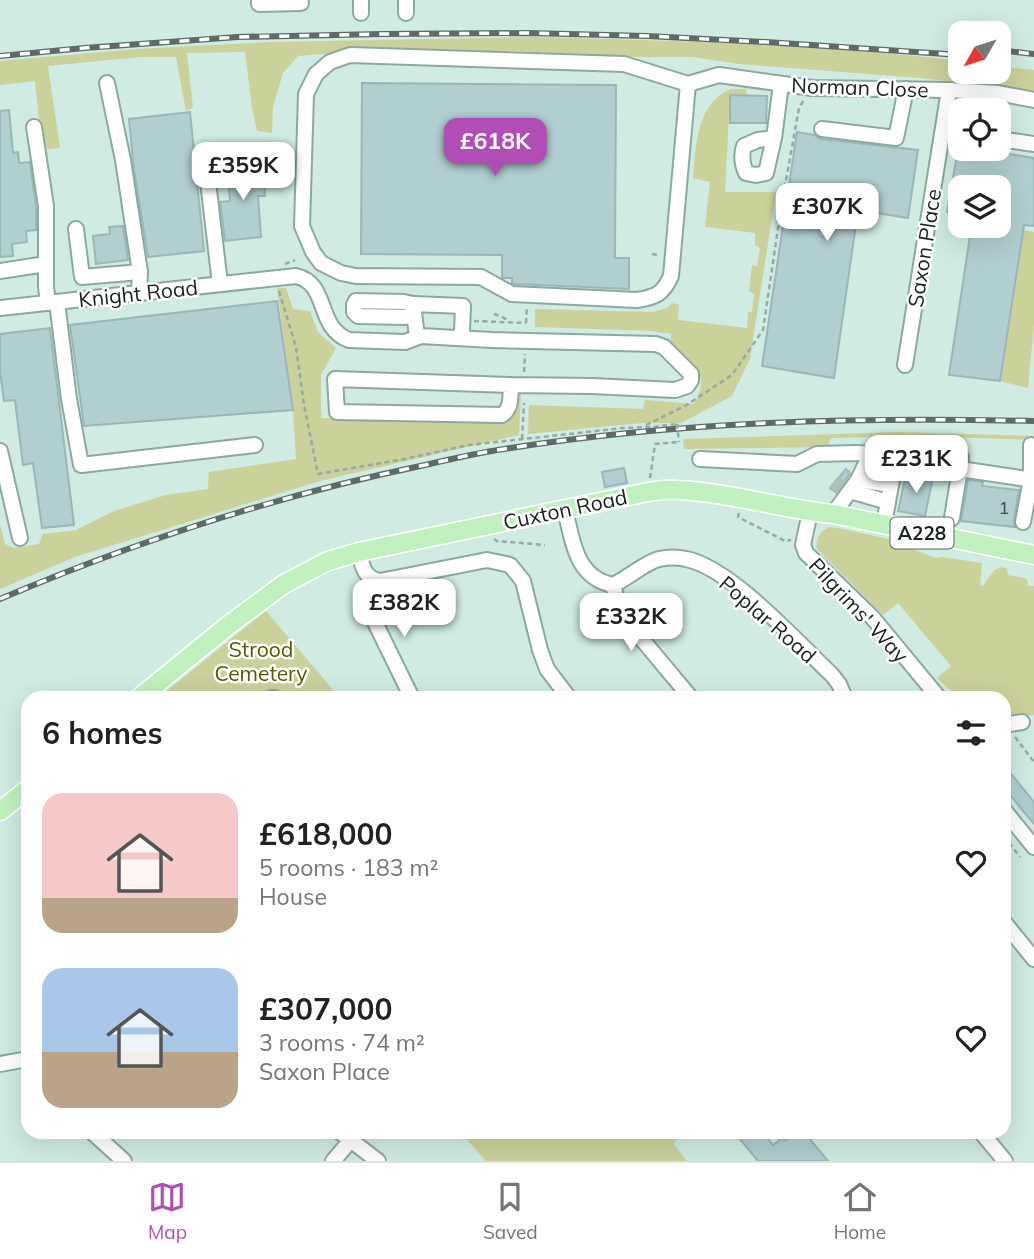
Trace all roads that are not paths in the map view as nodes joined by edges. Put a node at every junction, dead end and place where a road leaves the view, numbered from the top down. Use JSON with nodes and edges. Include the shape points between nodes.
{"nodes":[{"id":1,"x":259,"y":0,"type":"edge"},
{"id":2,"x":301,"y":3,"type":"dead end"},
{"id":3,"x":107,"y":83,"type":"dead end"},
{"id":4,"x":688,"y":84,"type":"junction"},
{"id":5,"x":780,"y":84,"type":"junction"},
{"id":6,"x":906,"y":89,"type":"junction"},
{"id":7,"x":949,"y":90,"type":"junction"},
{"id":8,"x":992,"y":93,"type":"junction"},
{"id":9,"x":992,"y":98,"type":"edge"},
{"id":10,"x":1034,"y":100,"type":"edge"},
{"id":11,"x":34,"y":127,"type":"dead end"},
{"id":12,"x":822,"y":129,"type":"dead end"},
{"id":13,"x":774,"y":138,"type":"dead end"},
{"id":14,"x":1011,"y":141,"type":"edge"},
{"id":15,"x":1034,"y":144,"type":"edge"},
{"id":16,"x":207,"y":173,"type":"dead end"},
{"id":17,"x":76,"y":229,"type":"dead end"},
{"id":18,"x":319,"y":261,"type":"junction"},
{"id":19,"x":46,"y":264,"type":"junction"},
{"id":20,"x":0,"y":271,"type":"edge"},
{"id":21,"x":140,"y":272,"type":"junction"},
{"id":22,"x":303,"y":278,"type":"junction"},
{"id":23,"x":219,"y":284,"type":"junction"},
{"id":24,"x":139,"y":293,"type":"junction"},
{"id":25,"x":52,"y":302,"type":"junction"},
{"id":26,"x":0,"y":308,"type":"edge"},
{"id":27,"x":416,"y":337,"type":"junction"},
{"id":28,"x":459,"y":338,"type":"junction"},
{"id":29,"x":905,"y":365,"type":"dead end"},
{"id":30,"x":511,"y":385,"type":"junction"},
{"id":31,"x":255,"y":445,"type":"dead end"},
{"id":32,"x":1031,"y":445,"type":"dead end"},
{"id":33,"x":0,"y":452,"type":"edge"},
{"id":34,"x":700,"y":459,"type":"dead end"},
{"id":35,"x":895,"y":464,"type":"junction"},
{"id":36,"x":930,"y":468,"type":"dead end"},
{"id":37,"x":960,"y":469,"type":"junction"},
{"id":38,"x":1032,"y":479,"type":"edge"},
{"id":39,"x":852,"y":481,"type":"junction"},
{"id":40,"x":891,"y":485,"type":"junction"},
{"id":41,"x":888,"y":502,"type":"junction"},
{"id":42,"x":836,"y":503,"type":"junction"},
{"id":43,"x":565,"y":510,"type":"junction"},
{"id":44,"x":810,"y":512,"type":"junction"},
{"id":45,"x":951,"y":518,"type":"dead end"},
{"id":46,"x":1024,"y":522,"type":"dead end"},
{"id":47,"x":884,"y":524,"type":"junction"},
{"id":48,"x":20,"y":538,"type":"dead end"},
{"id":49,"x":359,"y":552,"type":"junction"},
{"id":50,"x":1034,"y":555,"type":"edge"},
{"id":51,"x":372,"y":580,"type":"junction"},
{"id":52,"x":613,"y":585,"type":"junction"},
{"id":53,"x":148,"y":691,"type":"edge"},
{"id":54,"x":409,"y":691,"type":"edge"},
{"id":55,"x":564,"y":691,"type":"edge"},
{"id":56,"x":685,"y":691,"type":"edge"},
{"id":57,"x":842,"y":691,"type":"edge"},
{"id":58,"x":933,"y":691,"type":"edge"},
{"id":59,"x":1022,"y":722,"type":"dead end"},
{"id":60,"x":1011,"y":724,"type":"edge"},
{"id":61,"x":21,"y":794,"type":"edge"},
{"id":62,"x":2,"y":806,"type":"edge"},
{"id":63,"x":1011,"y":819,"type":"edge"},
{"id":64,"x":1034,"y":847,"type":"edge"},
{"id":65,"x":1011,"y":930,"type":"edge"},
{"id":66,"x":1034,"y":958,"type":"edge"},
{"id":67,"x":0,"y":1064,"type":"edge"},
{"id":68,"x":21,"y":1064,"type":"edge"},
{"id":69,"x":100,"y":1139,"type":"edge"},
{"id":70,"x":344,"y":1139,"type":"edge"},
{"id":71,"x":350,"y":1139,"type":"edge"},
{"id":72,"x":987,"y":1139,"type":"edge"},
{"id":73,"x":124,"y":1161,"type":"edge"},
{"id":74,"x":333,"y":1161,"type":"edge"},
{"id":75,"x":378,"y":1161,"type":"edge"},
{"id":76,"x":1005,"y":1161,"type":"edge"}],
"edges":[{"from":1,"to":2,"type":"street","via":[[259,4]]},
{"from":3,"to":21,"type":"street"},
{"from":4,"to":5,"type":"street","name":"Norman Close","via":[[719,75]]},
{"from":4,"to":18,"type":"street","via":[[671,276],[665,289],[651,298],[512,294],[481,277],[350,275]]},
{"from":4,"to":18,"type":"street","via":[[624,64],[350,55],[330,62],[316,74],[306,94],[302,226]]},
{"from":5,"to":6,"type":"street","name":"Norman Close"},
{"from":5,"to":13,"type":"street"},
{"from":6,"to":7,"type":"street","name":"Norman Close"},
{"from":6,"to":12,"type":"street","via":[[896,138]]},
{"from":7,"to":8,"type":"street","name":"Norman Close"},
{"from":7,"to":29,"type":"street","name":"Saxon Place"},
{"from":8,"to":9,"type":"street"},
{"from":8,"to":10,"type":"street","name":"Norman Close"},
{"from":11,"to":19,"type":"street","via":[[46,206]]},
{"from":14,"to":15,"type":"street"},
{"from":16,"to":23,"type":"street"},
{"from":17,"to":21,"type":"street","via":[[82,277]]},
{"from":18,"to":22,"type":"street"},
{"from":19,"to":20,"type":"street"},
{"from":19,"to":25,"type":"street"},
{"from":21,"to":24,"type":"street"},
{"from":22,"to":23,"type":"street","name":"Knight Road"},
{"from":22,"to":27,"type":"street","via":[[314,288],[330,326],[341,336],[405,342]]},
{"from":23,"to":24,"type":"street","name":"Knight Road"},
{"from":24,"to":25,"type":"street","name":"Knight Road"},
{"from":25,"to":26,"type":"street","name":"Knight Road"},
{"from":25,"to":31,"type":"street","via":[[81,465]]},
{"from":27,"to":28,"type":"street"},
{"from":27,"to":28,"type":"street","via":[[413,310],[463,306]]},
{"from":28,"to":30,"type":"street","via":[[659,345],[691,374],[685,388],[675,390]]},
{"from":30,"to":30,"type":"street","via":[[335,379],[337,412],[502,415],[508,411]]},
{"from":32,"to":38,"type":"street"},
{"from":33,"to":48,"type":"street"},
{"from":34,"to":37,"type":"street","via":[[797,464],[817,454],[924,454],[961,457]]},
{"from":35,"to":36,"type":"street"},
{"from":35,"to":39,"type":"street","via":[[867,461]]},
{"from":35,"to":40,"type":"street"},
{"from":37,"to":38,"type":"street"},
{"from":37,"to":45,"type":"street"},
{"from":38,"to":46,"type":"street"},
{"from":39,"to":40,"type":"street"},
{"from":39,"to":41,"type":"street"},
{"from":39,"to":42,"type":"street"},
{"from":40,"to":41,"type":"street"},
{"from":41,"to":47,"type":"street"},
{"from":42,"to":44,"type":"main road","name":"Cuxton Road","number":"A228"},
{"from":42,"to":47,"type":"main road","name":"Cuxton Road","number":"A228"},
{"from":43,"to":44,"type":"main road","name":"Cuxton Road","number":"A228","via":[[674,489]]},
{"from":43,"to":49,"type":"main road","name":"Cuxton Road","number":"A228"},
{"from":43,"to":52,"type":"street","via":[[582,566],[596,579]]},
{"from":44,"to":58,"type":"street","name":"Pilgrims' Way","via":[[803,545],[806,553],[872,617]]},
{"from":47,"to":50,"type":"main road","name":"Cuxton Road","number":"A228"},
{"from":49,"to":51,"type":"street"},
{"from":49,"to":53,"type":"main road","name":"Cuxton Road","number":"A228","via":[[328,561],[284,584]]},
{"from":51,"to":54,"type":"street","via":[[367,606]]},
{"from":51,"to":55,"type":"street","via":[[487,560],[510,565],[523,581],[547,669]]},
{"from":52,"to":56,"type":"street","via":[[625,619]]},
{"from":52,"to":57,"type":"street","name":"Poplar Road","via":[[659,559],[687,559],[703,565],[764,610]]},
{"from":59,"to":60,"type":"street"},
{"from":61,"to":62,"type":"main road"},
{"from":63,"to":64,"type":"street"},
{"from":65,"to":66,"type":"street"},
{"from":67,"to":68,"type":"street"},
{"from":69,"to":73,"type":"street"},
{"from":70,"to":74,"type":"street"},
{"from":71,"to":75,"type":"street"},
{"from":72,"to":76,"type":"street"}]}
